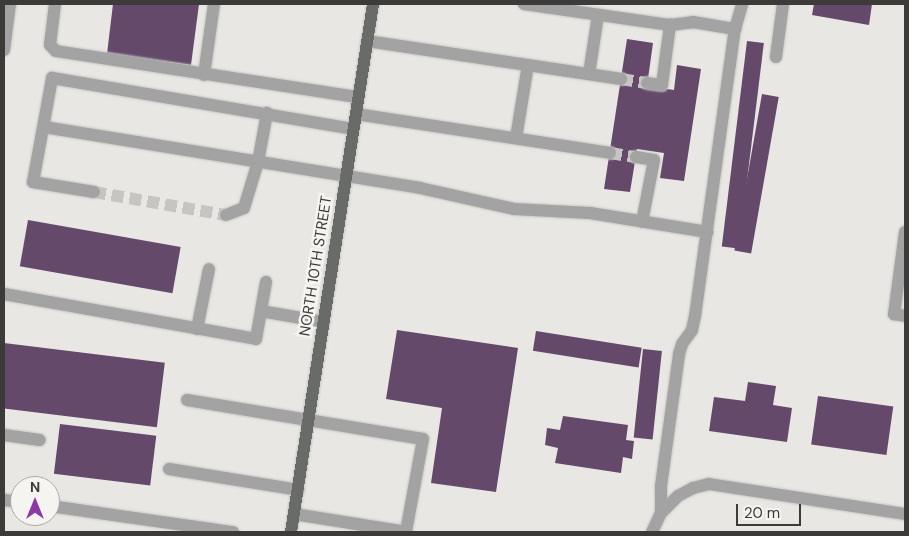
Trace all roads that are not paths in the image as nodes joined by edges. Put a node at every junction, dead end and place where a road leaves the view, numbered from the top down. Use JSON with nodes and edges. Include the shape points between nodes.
{"nodes":[{"id":1,"x":10,"y":4,"type":"edge"},
{"id":2,"x":55,"y":4,"type":"edge"},
{"id":3,"x":214,"y":4,"type":"edge"},
{"id":4,"x":373,"y":4,"type":"edge"},
{"id":5,"x":524,"y":4,"type":"edge"},
{"id":6,"x":742,"y":4,"type":"edge"},
{"id":7,"x":783,"y":4,"type":"edge"},
{"id":8,"x":598,"y":15,"type":"junction"},
{"id":9,"x":670,"y":25,"type":"junction"},
{"id":10,"x":735,"y":29,"type":"junction"},
{"id":11,"x":367,"y":41,"type":"junction"},
{"id":12,"x":4,"y":50,"type":"edge"},
{"id":13,"x":776,"y":57,"type":"dead end"},
{"id":14,"x":528,"y":65,"type":"junction"},
{"id":15,"x":589,"y":74,"type":"junction"},
{"id":16,"x":204,"y":75,"type":"junction"},
{"id":17,"x":621,"y":79,"type":"tunnel mouth"},
{"id":18,"x":647,"y":83,"type":"tunnel mouth"},
{"id":19,"x":358,"y":96,"type":"junction"},
{"id":20,"x":267,"y":114,"type":"junction"},
{"id":21,"x":356,"y":114,"type":"junction"},
{"id":22,"x":44,"y":127,"type":"junction"},
{"id":23,"x":354,"y":129,"type":"junction"},
{"id":24,"x":516,"y":138,"type":"junction"},
{"id":25,"x":610,"y":153,"type":"tunnel mouth"},
{"id":26,"x":636,"y":157,"type":"tunnel mouth"},
{"id":27,"x":258,"y":162,"type":"junction"},
{"id":28,"x":346,"y":177,"type":"junction"},
{"id":29,"x":94,"y":192,"type":"tunnel mouth"},
{"id":30,"x":226,"y":215,"type":"tunnel mouth"},
{"id":31,"x":642,"y":222,"type":"junction"},
{"id":32,"x":707,"y":232,"type":"junction"},
{"id":33,"x":905,"y":232,"type":"edge"},
{"id":34,"x":209,"y":269,"type":"dead end"},
{"id":35,"x":266,"y":282,"type":"dead end"},
{"id":36,"x":4,"y":294,"type":"edge"},
{"id":37,"x":261,"y":311,"type":"junction"},
{"id":38,"x":900,"y":315,"type":"edge"},
{"id":39,"x":324,"y":322,"type":"junction"},
{"id":40,"x":197,"y":328,"type":"junction"},
{"id":41,"x":187,"y":400,"type":"dead end"},
{"id":42,"x":308,"y":422,"type":"junction"},
{"id":43,"x":4,"y":435,"type":"edge"},
{"id":44,"x":40,"y":440,"type":"dead end"},
{"id":45,"x":169,"y":469,"type":"dead end"},
{"id":46,"x":298,"y":490,"type":"junction"},
{"id":47,"x":60,"y":507,"type":"edge"},
{"id":48,"x":661,"y":513,"type":"junction"},
{"id":49,"x":294,"y":514,"type":"junction"},
{"id":50,"x":905,"y":514,"type":"edge"},
{"id":51,"x":385,"y":530,"type":"edge"},
{"id":52,"x":233,"y":532,"type":"edge"},
{"id":53,"x":291,"y":532,"type":"edge"},
{"id":54,"x":407,"y":532,"type":"edge"},
{"id":55,"x":652,"y":532,"type":"edge"}],
"edges":[{"from":1,"to":12,"type":"street"},
{"from":2,"to":16,"type":"street","via":[[50,44],[56,51]]},
{"from":3,"to":16,"type":"street"},
{"from":4,"to":11,"type":"main road","name":"NORTH 10TH STREET"},
{"from":5,"to":8,"type":"street"},
{"from":6,"to":10,"type":"street"},
{"from":7,"to":13,"type":"street"},
{"from":8,"to":9,"type":"street"},
{"from":8,"to":15,"type":"street"},
{"from":9,"to":10,"type":"street","via":[[693,22]]},
{"from":9,"to":18,"type":"street","via":[[662,85]]},
{"from":10,"to":32,"type":"street"},
{"from":11,"to":14,"type":"street"},
{"from":11,"to":19,"type":"main road","name":"NORTH 10TH STREET"},
{"from":14,"to":15,"type":"street"},
{"from":14,"to":24,"type":"street"},
{"from":15,"to":17,"type":"street"},
{"from":16,"to":19,"type":"street"},
{"from":19,"to":21,"type":"main road","name":"NORTH 10TH STREET"},
{"from":20,"to":22,"type":"street","via":[[52,78]]},
{"from":20,"to":23,"type":"street"},
{"from":20,"to":27,"type":"street"},
{"from":21,"to":23,"type":"main road","name":"NORTH 10TH STREET"},
{"from":21,"to":24,"type":"street"},
{"from":22,"to":27,"type":"street"},
{"from":22,"to":29,"type":"street","via":[[33,182]]},
{"from":23,"to":28,"type":"main road","name":"NORTH 10TH STREET"},
{"from":24,"to":25,"type":"street"},
{"from":26,"to":31,"type":"street","via":[[654,160]]},
{"from":27,"to":28,"type":"street"},
{"from":27,"to":30,"type":"street","via":[[244,208]]},
{"from":28,"to":31,"type":"street","via":[[420,188],[514,209],[590,213]]},
{"from":28,"to":39,"type":"main road","name":"NORTH 10TH STREET"},
{"from":31,"to":32,"type":"street"},
{"from":32,"to":48,"type":"street","via":[[692,330],[679,354],[661,486]]},
{"from":33,"to":38,"type":"street"},
{"from":34,"to":40,"type":"street"},
{"from":35,"to":37,"type":"street"},
{"from":36,"to":40,"type":"street"},
{"from":37,"to":39,"type":"street"},
{"from":37,"to":40,"type":"street","via":[[256,339]]},
{"from":39,"to":42,"type":"main road","name":"NORTH 10TH STREET"},
{"from":41,"to":42,"type":"street"},
{"from":42,"to":46,"type":"main road","name":"NORTH 10TH STREET"},
{"from":42,"to":54,"type":"street","via":[[423,439]]},
{"from":43,"to":44,"type":"street"},
{"from":45,"to":46,"type":"street"},
{"from":46,"to":49,"type":"main road","name":"NORTH 10TH STREET"},
{"from":47,"to":52,"type":"street"},
{"from":48,"to":50,"type":"street","via":[[678,496],[708,484]]},
{"from":48,"to":55,"type":"street"},
{"from":49,"to":51,"type":"street"},
{"from":49,"to":53,"type":"main road","name":"NORTH 10TH STREET"},
{"from":51,"to":54,"type":"street"}]}
